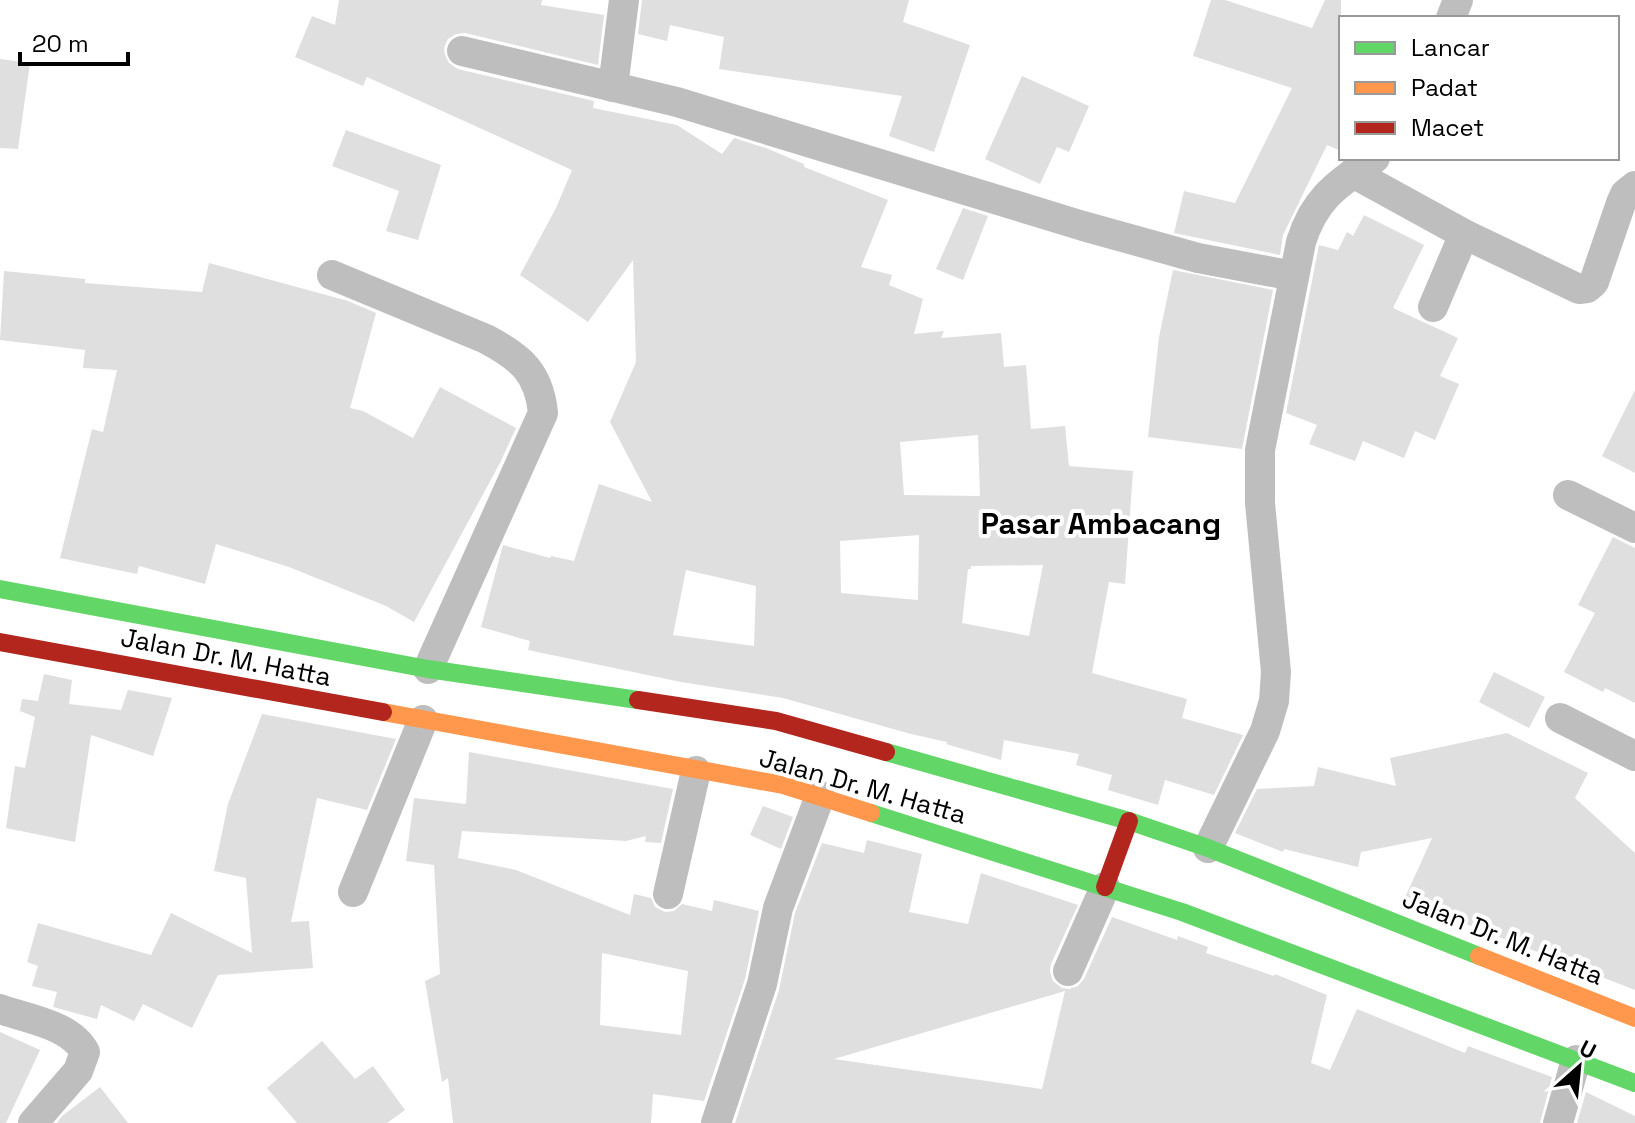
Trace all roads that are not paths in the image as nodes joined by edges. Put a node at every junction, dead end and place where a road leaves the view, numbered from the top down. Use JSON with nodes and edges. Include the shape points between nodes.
{"nodes":[{"id":1,"x":624,"y":0,"type":"edge"},
{"id":2,"x":462,"y":51,"type":"dead end"},
{"id":3,"x":613,"y":87,"type":"junction"},
{"id":4,"x":1364,"y":166,"type":"edge"},
{"id":5,"x":1635,"y":186,"type":"edge"},
{"id":6,"x":1464,"y":234,"type":"junction"},
{"id":7,"x":332,"y":275,"type":"dead end"},
{"id":8,"x":1294,"y":276,"type":"junction"},
{"id":9,"x":1433,"y":307,"type":"dead end"},
{"id":10,"x":1568,"y":495,"type":"dead end"},
{"id":11,"x":1635,"y":528,"type":"edge"},
{"id":12,"x":0,"y":589,"type":"edge"},
{"id":13,"x":0,"y":642,"type":"edge"},
{"id":14,"x":428,"y":669,"type":"junction"},
{"id":15,"x":1560,"y":718,"type":"dead end"},
{"id":16,"x":423,"y":720,"type":"junction"},
{"id":17,"x":1635,"y":756,"type":"edge"},
{"id":18,"x":696,"y":771,"type":"junction"},
{"id":19,"x":820,"y":796,"type":"junction"},
{"id":20,"x":1129,"y":821,"type":"junction"},
{"id":21,"x":1208,"y":848,"type":"junction"},
{"id":22,"x":1105,"y":887,"type":"junction"},
{"id":23,"x":353,"y":892,"type":"dead end"},
{"id":24,"x":668,"y":894,"type":"dead end"},
{"id":25,"x":1068,"y":971,"type":"dead end"},
{"id":26,"x":0,"y":1009,"type":"edge"},
{"id":27,"x":1635,"y":1018,"type":"edge"},
{"id":28,"x":1576,"y":1060,"type":"junction"},
{"id":29,"x":1635,"y":1083,"type":"edge"},
{"id":30,"x":33,"y":1123,"type":"edge"},
{"id":31,"x":716,"y":1123,"type":"edge"},
{"id":32,"x":1558,"y":1123,"type":"edge"}],
"edges":[{"from":1,"to":3,"type":"street"},
{"from":2,"to":3,"type":"street"},
{"from":3,"to":8,"type":"street","via":[[1198,258]]},
{"from":4,"to":6,"type":"street"},
{"from":4,"to":8,"type":"street","via":[[1333,187],[1312,213]]},
{"from":5,"to":6,"type":"street","via":[[1625,194],[1598,273],[1587,288],[1569,285]]},
{"from":6,"to":9,"type":"street"},
{"from":7,"to":14,"type":"street","via":[[486,339],[528,368],[541,392],[543,413]]},
{"from":8,"to":21,"type":"street","via":[[1260,450],[1274,701],[1265,731]]},
{"from":10,"to":11,"type":"street"},
{"from":12,"to":14,"type":"main road","name":"Jalan Dr. M. Hatta"},
{"from":13,"to":16,"type":"main road","name":"Jalan Dr. M. Hatta"},
{"from":14,"to":20,"type":"main road","name":"Jalan Dr. M. Hatta","via":[[776,721]]},
{"from":15,"to":17,"type":"street"},
{"from":16,"to":18,"type":"main road","name":"Jalan Dr. M. Hatta"},
{"from":16,"to":23,"type":"street"},
{"from":18,"to":19,"type":"main road","name":"Jalan Dr. M. Hatta"},
{"from":18,"to":24,"type":"street"},
{"from":19,"to":22,"type":"main road","name":"Jalan Dr. M. Hatta"},
{"from":19,"to":31,"type":"street","via":[[778,908],[762,984]]},
{"from":20,"to":21,"type":"main road","name":"Jalan Dr. M. Hatta"},
{"from":20,"to":22,"type":"main road"},
{"from":21,"to":27,"type":"main road","name":"Jalan Dr. M. Hatta"},
{"from":22,"to":25,"type":"street"},
{"from":22,"to":28,"type":"main road","name":"Jalan Dr. M. Hatta"},
{"from":26,"to":30,"type":"street","via":[[56,1028],[80,1042],[85,1052],[78,1071]]},
{"from":28,"to":29,"type":"main road","name":"Jalan Dr. M. Hatta"},
{"from":28,"to":32,"type":"street"}]}
